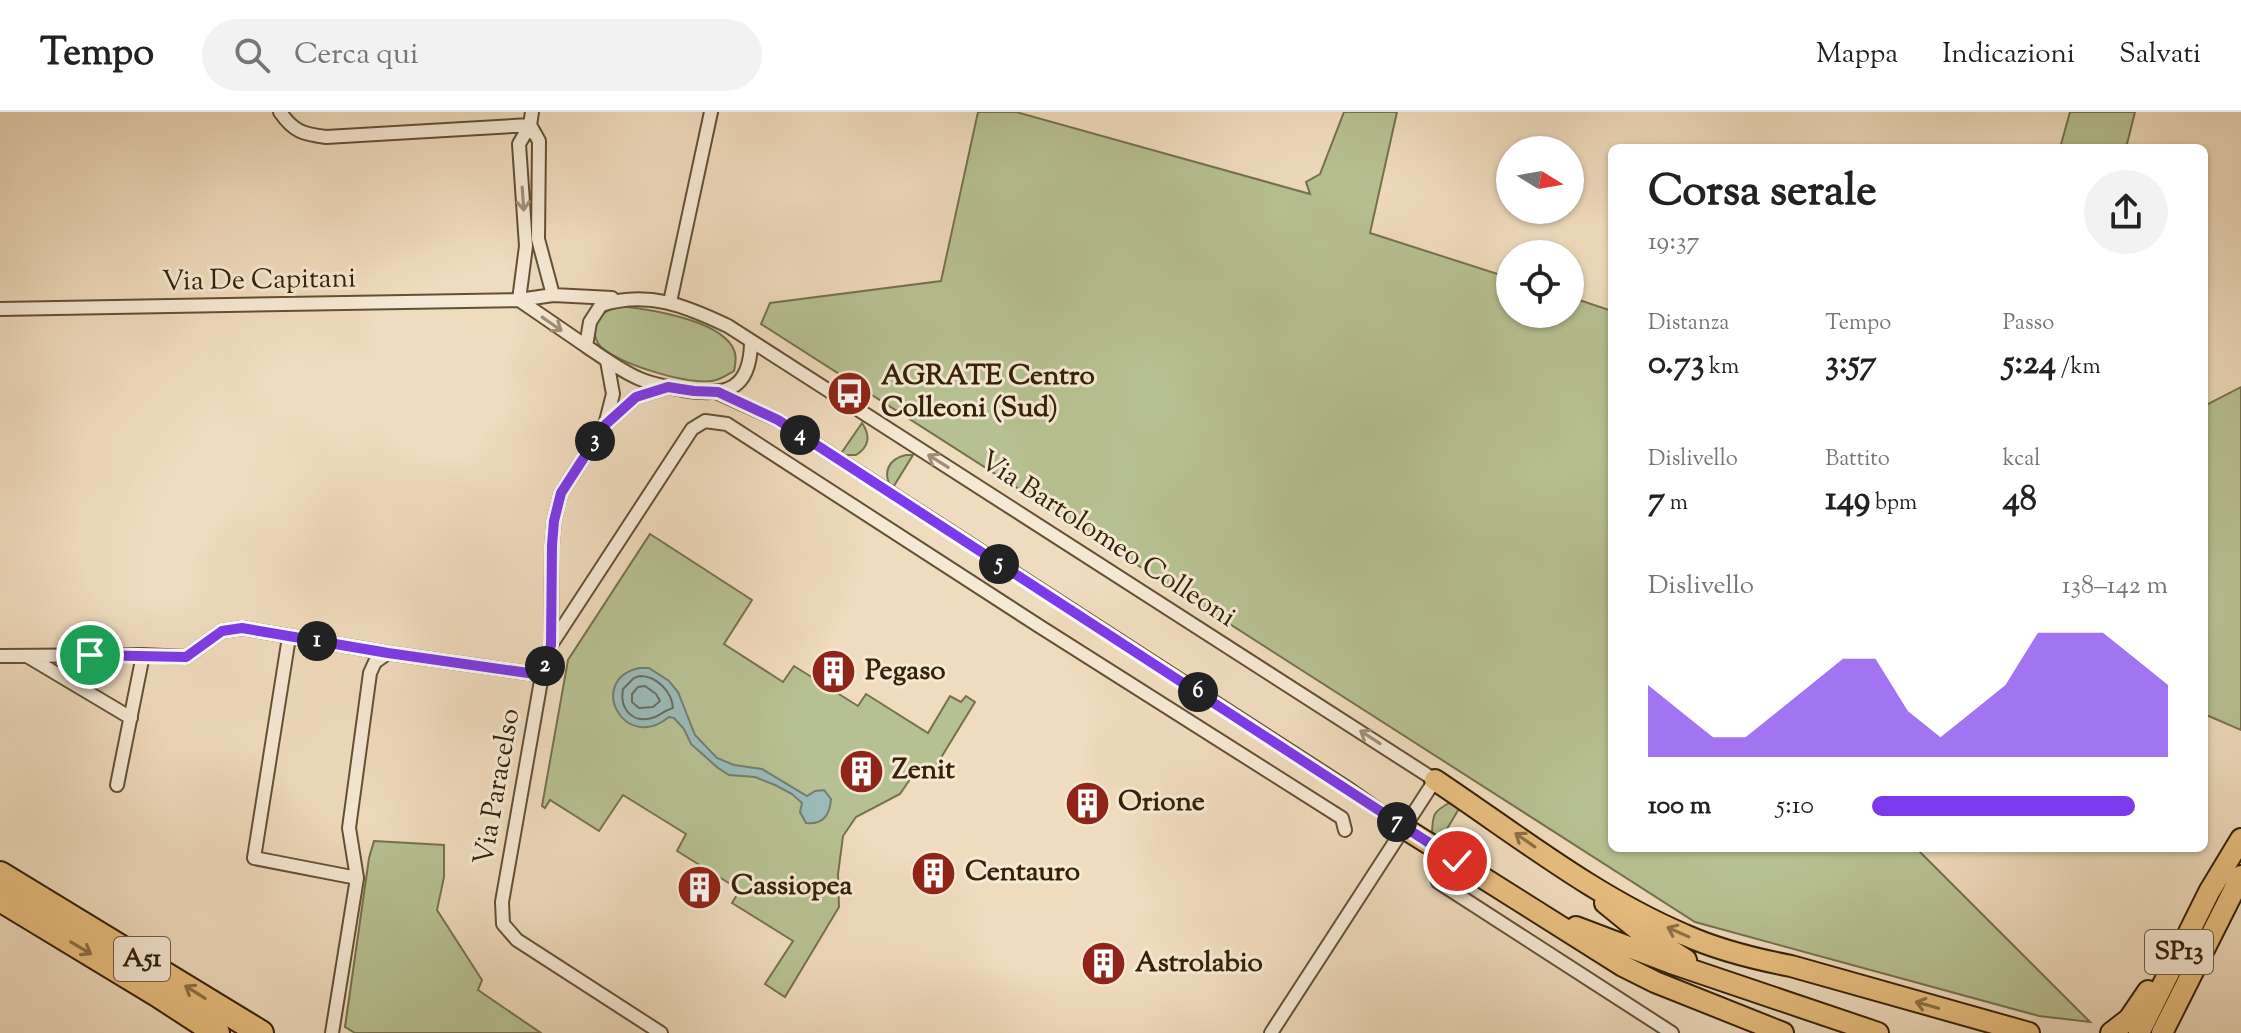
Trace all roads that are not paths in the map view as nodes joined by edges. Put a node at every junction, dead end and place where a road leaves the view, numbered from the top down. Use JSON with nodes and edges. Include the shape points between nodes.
{"nodes":[{"id":1,"x":280,"y":112,"type":"edge"},
{"id":2,"x":711,"y":112,"type":"edge"},
{"id":3,"x":531,"y":118,"type":"edge"},
{"id":4,"x":553,"y":295,"type":"junction"},
{"id":5,"x":622,"y":298,"type":"junction"},
{"id":6,"x":519,"y":300,"type":"junction"},
{"id":7,"x":670,"y":302,"type":"junction"},
{"id":8,"x":0,"y":309,"type":"edge"},
{"id":9,"x":751,"y":343,"type":"junction"},
{"id":10,"x":586,"y":346,"type":"junction"},
{"id":11,"x":607,"y":361,"type":"junction"},
{"id":12,"x":668,"y":387,"type":"junction"},
{"id":13,"x":718,"y":392,"type":"junction"},
{"id":14,"x":605,"y":425,"type":"junction"},
{"id":15,"x":289,"y":637,"type":"junction"},
{"id":16,"x":551,"y":645,"type":"junction"},
{"id":17,"x":388,"y":653,"type":"junction"},
{"id":18,"x":143,"y":655,"type":"junction"},
{"id":19,"x":0,"y":656,"type":"edge"},
{"id":20,"x":25,"y":656,"type":"junction"},
{"id":21,"x":542,"y":675,"type":"junction"},
{"id":22,"x":131,"y":718,"type":"junction"},
{"id":23,"x":1435,"y":780,"type":"junction"},
{"id":24,"x":117,"y":785,"type":"dead end"},
{"id":25,"x":1404,"y":828,"type":"junction"},
{"id":26,"x":1345,"y":830,"type":"dead end"},
{"id":27,"x":2241,"y":839,"type":"edge"},
{"id":28,"x":2220,"y":871,"type":"junction"},
{"id":29,"x":0,"y":874,"type":"edge"},
{"id":30,"x":2241,"y":876,"type":"edge"},
{"id":31,"x":357,"y":878,"type":"junction"},
{"id":32,"x":1438,"y":882,"type":"dead end"},
{"id":33,"x":1589,"y":885,"type":"junction"},
{"id":34,"x":12,"y":898,"type":"edge"},
{"id":35,"x":1546,"y":916,"type":"junction"},
{"id":36,"x":1732,"y":982,"type":"junction"},
{"id":37,"x":217,"y":1033,"type":"edge"},
{"id":38,"x":261,"y":1033,"type":"edge"},
{"id":39,"x":332,"y":1033,"type":"edge"},
{"id":40,"x":661,"y":1033,"type":"edge"},
{"id":41,"x":1271,"y":1033,"type":"edge"},
{"id":42,"x":1672,"y":1033,"type":"edge"},
{"id":43,"x":1783,"y":1033,"type":"edge"},
{"id":44,"x":1878,"y":1033,"type":"edge"},
{"id":45,"x":2029,"y":1033,"type":"edge"},
{"id":46,"x":2111,"y":1033,"type":"edge"},
{"id":47,"x":2139,"y":1033,"type":"edge"},
{"id":48,"x":2162,"y":1033,"type":"edge"}],
"edges":[{"from":1,"to":3,"type":"street","via":[[306,135],[326,137]]},
{"from":2,"to":7,"type":"street"},
{"from":3,"to":4,"type":"street","via":[[539,141],[538,239]]},
{"from":3,"to":6,"type":"street","one_way":true,"via":[[519,144],[526,246]]},
{"from":4,"to":5,"type":"street","name":"Via De Capitani"},
{"from":4,"to":6,"type":"street","name":"Via De Capitani"},
{"from":5,"to":7,"type":"street","name":"Via Bartolomeo Colleoni"},
{"from":5,"to":10,"type":"street","via":[[601,305],[590,322]]},
{"from":6,"to":8,"type":"street","name":"Via De Capitani"},
{"from":6,"to":10,"type":"street","one_way":true},
{"from":7,"to":9,"type":"street","name":"Via Bartolomeo Colleoni","via":[[728,326]]},
{"from":9,"to":13,"type":"street","via":[[751,360],[742,379]]},
{"from":23,"to":9,"type":"street","name":"Via Bartolomeo Colleoni","one_way":true},
{"from":10,"to":11,"type":"street"},
{"from":11,"to":12,"type":"street"},
{"from":11,"to":14,"type":"street","via":[[613,394]]},
{"from":12,"to":13,"type":"street"},
{"from":12,"to":14,"type":"street","via":[[636,397]]},
{"from":13,"to":25,"type":"street","via":[[778,420]]},
{"from":14,"to":16,"type":"street","via":[[561,493],[554,521]]},
{"from":15,"to":17,"type":"street"},
{"from":15,"to":18,"type":"street","via":[[242,628],[222,631],[186,657]]},
{"from":15,"to":31,"type":"street","via":[[254,858]]},
{"from":16,"to":21,"type":"street","name":"Via Paracelso"},
{"from":16,"to":26,"type":"street","name":"Via Paracelso","via":[[692,429],[705,421],[727,424],[1342,818]]},
{"from":17,"to":21,"type":"street"},
{"from":17,"to":31,"type":"street","via":[[370,673],[353,794],[349,828]]},
{"from":18,"to":20,"type":"street"},
{"from":18,"to":22,"type":"street"},
{"from":19,"to":20,"type":"street"},
{"from":20,"to":22,"type":"street"},
{"from":21,"to":40,"type":"street","name":"Via Paracelso","via":[[502,902],[503,924],[517,940]]},
{"from":22,"to":24,"type":"street"},
{"from":23,"to":25,"type":"street"},
{"from":33,"to":23,"type":"main road","one_way":true},
{"from":25,"to":35,"type":"main road"},
{"from":25,"to":41,"type":"street"},
{"from":27,"to":28,"type":"main road","number":"SP13"},
{"from":28,"to":46,"type":"main road","via":[[2135,1010]]},
{"from":28,"to":47,"type":"main road","number":"SP13"},
{"from":29,"to":34,"type":"highway","number":"A51"},
{"from":30,"to":48,"type":"main road","number":"SP13"},
{"from":31,"to":39,"type":"street"},
{"from":32,"to":42,"type":"street"},
{"from":33,"to":36,"type":"main road","via":[[1637,929]]},
{"from":45,"to":33,"type":"main road","one_way":true,"via":[[1702,942]]},
{"from":34,"to":37,"type":"highway","number":"A51","one_way":true},
{"from":38,"to":34,"type":"highway","number":"A51","one_way":true},
{"from":35,"to":36,"type":"main road"},
{"from":35,"to":43,"type":"main road","via":[[1634,972]]},
{"from":36,"to":44,"type":"main road"}]}
